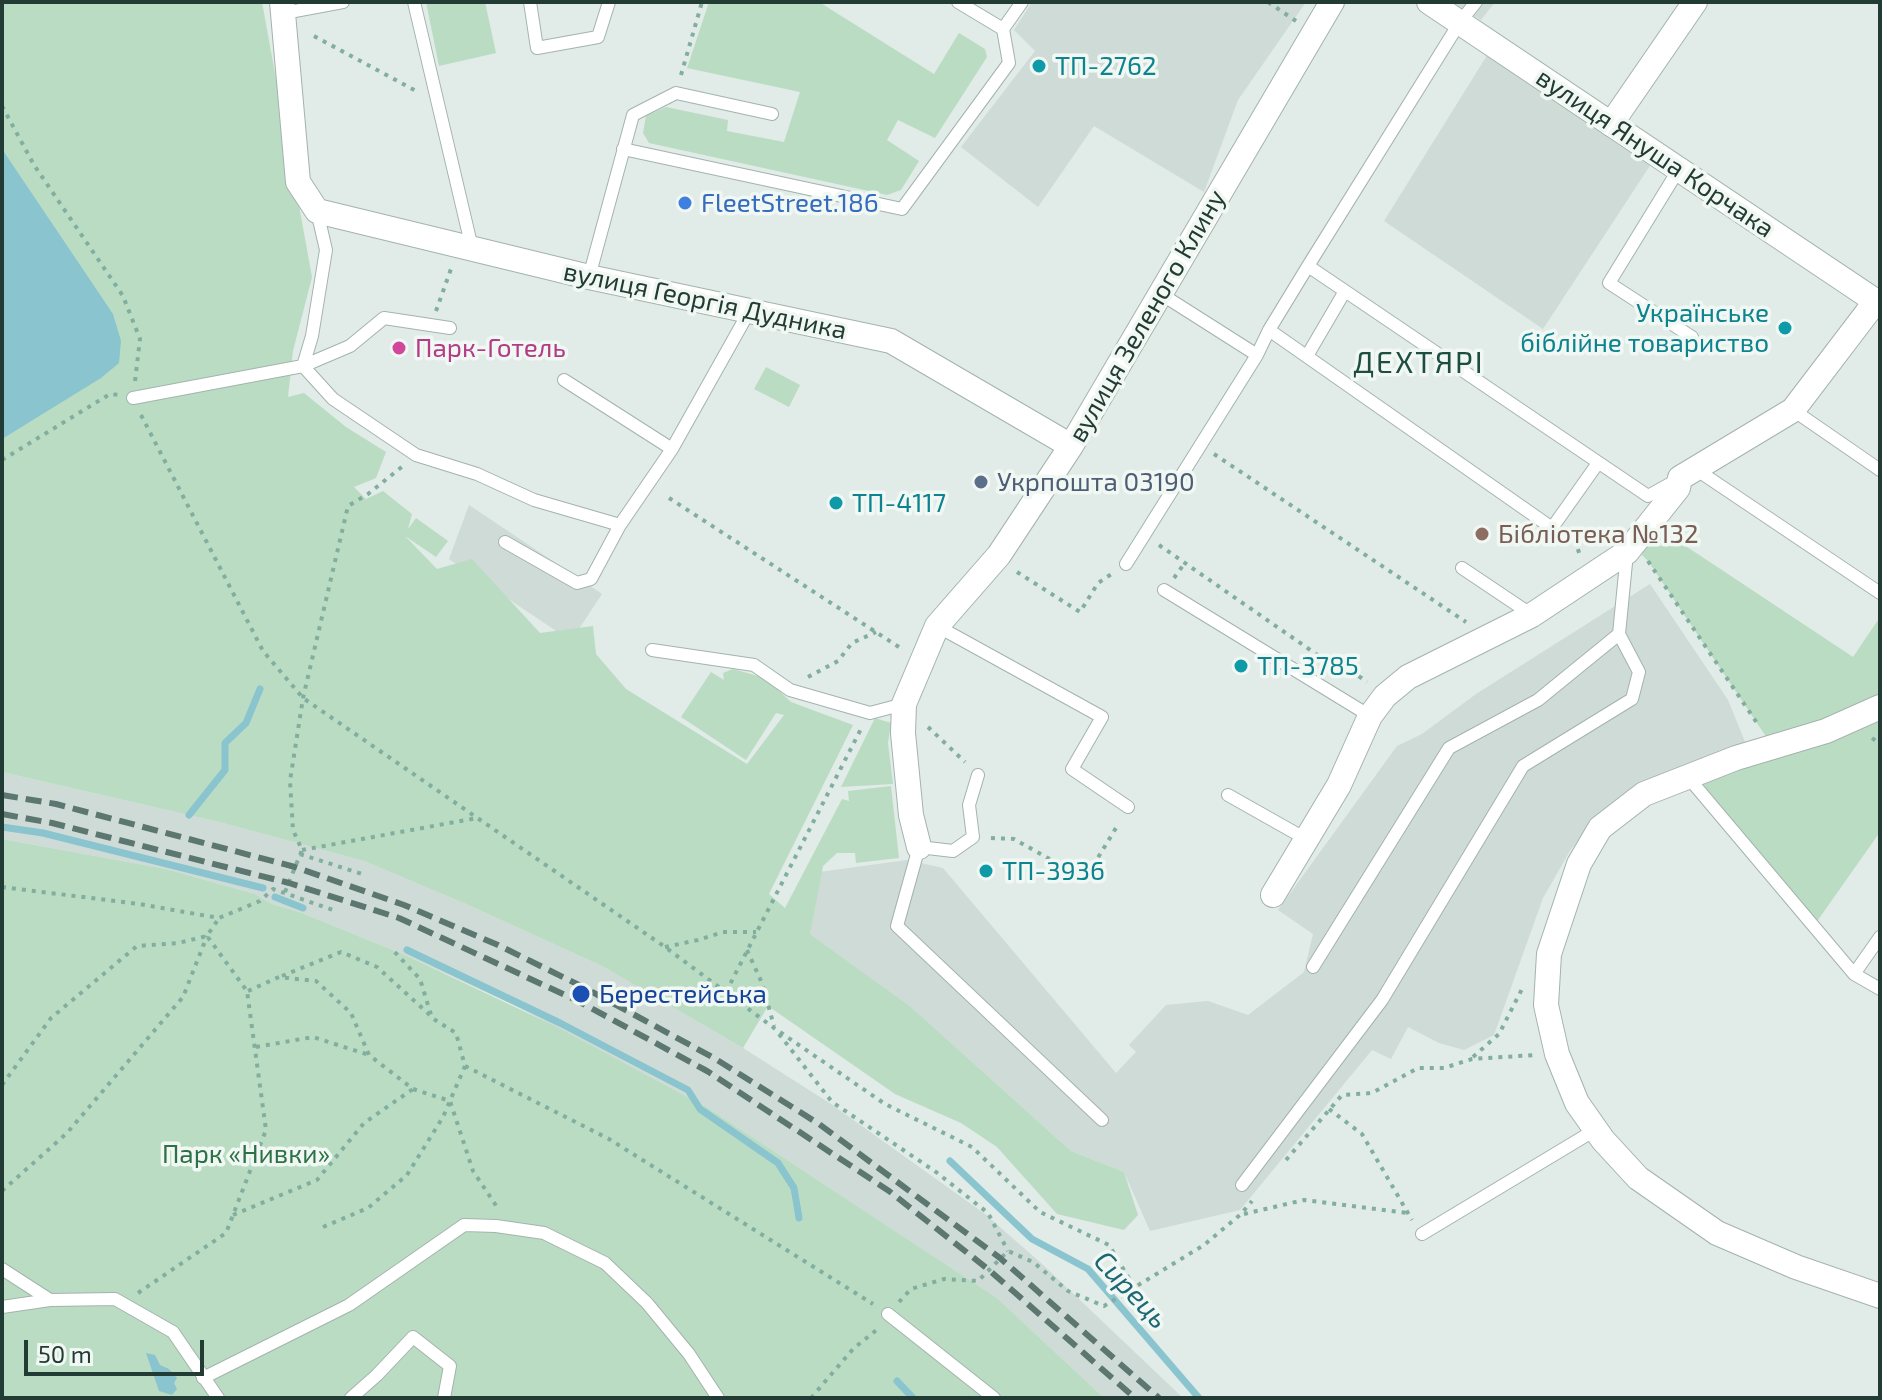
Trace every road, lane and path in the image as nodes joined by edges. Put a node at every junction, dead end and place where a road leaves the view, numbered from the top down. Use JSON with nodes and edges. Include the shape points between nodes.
{"nodes":[{"id":1,"x":343,"y":2,"type":"edge"},
{"id":2,"x":414,"y":2,"type":"edge"},
{"id":3,"x":530,"y":2,"type":"edge"},
{"id":4,"x":609,"y":2,"type":"edge"},
{"id":5,"x":702,"y":2,"type":"edge"},
{"id":6,"x":958,"y":2,"type":"edge"},
{"id":7,"x":1022,"y":2,"type":"edge"},
{"id":8,"x":1268,"y":2,"type":"edge"},
{"id":9,"x":1332,"y":2,"type":"edge"},
{"id":10,"x":1429,"y":2,"type":"edge"},
{"id":11,"x":1476,"y":2,"type":"edge"},
{"id":12,"x":1695,"y":2,"type":"edge"},
{"id":13,"x":283,"y":8,"type":"edge"},
{"id":14,"x":1460,"y":22,"type":"junction"},
{"id":15,"x":1003,"y":29,"type":"junction"},
{"id":16,"x":1314,"y":33,"type":"junction"},
{"id":17,"x":314,"y":36,"type":"dead end"},
{"id":18,"x":676,"y":93,"type":"junction"},
{"id":19,"x":438,"y":102,"type":"junction"},
{"id":20,"x":2,"y":106,"type":"edge"},
{"id":21,"x":772,"y":114,"type":"dead end"},
{"id":22,"x":1611,"y":124,"type":"junction"},
{"id":23,"x":623,"y":149,"type":"junction"},
{"id":24,"x":1679,"y":169,"type":"junction"},
{"id":25,"x":317,"y":211,"type":"junction"},
{"id":26,"x":463,"y":254,"type":"junction"},
{"id":27,"x":1308,"y":266,"type":"junction"},
{"id":28,"x":589,"y":277,"type":"junction"},
{"id":29,"x":1345,"y":291,"type":"junction"},
{"id":30,"x":1161,"y":294,"type":"junction"},
{"id":31,"x":1879,"y":300,"type":"edge"},
{"id":32,"x":750,"y":310,"type":"junction"},
{"id":33,"x":430,"y":325,"type":"junction"},
{"id":34,"x":450,"y":328,"type":"dead end"},
{"id":35,"x":1269,"y":330,"type":"junction"},
{"id":36,"x":1692,"y":337,"type":"dead end"},
{"id":37,"x":1257,"y":355,"type":"junction"},
{"id":38,"x":1307,"y":356,"type":"junction"},
{"id":39,"x":303,"y":366,"type":"junction"},
{"id":40,"x":564,"y":380,"type":"dead end"},
{"id":41,"x":133,"y":398,"type":"junction"},
{"id":42,"x":1793,"y":410,"type":"junction"},
{"id":43,"x":1217,"y":419,"type":"junction"},
{"id":44,"x":1071,"y":446,"type":"junction"},
{"id":45,"x":672,"y":449,"type":"junction"},
{"id":46,"x":416,"y":455,"type":"junction"},
{"id":47,"x":2,"y":460,"type":"edge"},
{"id":48,"x":1598,"y":463,"type":"junction"},
{"id":49,"x":1880,"y":470,"type":"edge"},
{"id":50,"x":1687,"y":473,"type":"junction"},
{"id":51,"x":669,"y":498,"type":"dead end"},
{"id":52,"x":620,"y":525,"type":"junction"},
{"id":53,"x":1166,"y":534,"type":"dead end"},
{"id":54,"x":505,"y":542,"type":"dead end"},
{"id":55,"x":1629,"y":549,"type":"junction"},
{"id":56,"x":1126,"y":564,"type":"dead end"},
{"id":57,"x":1012,"y":568,"type":"dead end"},
{"id":58,"x":1462,"y":568,"type":"dead end"},
{"id":59,"x":1098,"y":583,"type":"dead end"},
{"id":60,"x":1164,"y":590,"type":"dead end"},
{"id":61,"x":1880,"y":593,"type":"edge"},
{"id":62,"x":1532,"y":615,"type":"junction"},
{"id":63,"x":937,"y":626,"type":"junction"},
{"id":64,"x":876,"y":632,"type":"junction"},
{"id":65,"x":1619,"y":634,"type":"junction"},
{"id":66,"x":1489,"y":636,"type":"junction"},
{"id":67,"x":652,"y":650,"type":"dead end"},
{"id":68,"x":922,"y":662,"type":"junction"},
{"id":69,"x":790,"y":690,"type":"junction"},
{"id":70,"x":1385,"y":696,"type":"junction"},
{"id":71,"x":303,"y":698,"type":"junction"},
{"id":72,"x":904,"y":704,"type":"junction"},
{"id":73,"x":1880,"y":707,"type":"edge"},
{"id":74,"x":1370,"y":716,"type":"junction"},
{"id":75,"x":856,"y":740,"type":"dead end"},
{"id":76,"x":1773,"y":747,"type":"junction"},
{"id":77,"x":978,"y":775,"type":"joint"},
{"id":78,"x":1687,"y":776,"type":"junction"},
{"id":79,"x":1228,"y":795,"type":"dead end"},
{"id":80,"x":1128,"y":807,"type":"joint"},
{"id":81,"x":477,"y":818,"type":"junction"},
{"id":82,"x":973,"y":837,"type":"junction"},
{"id":83,"x":1306,"y":839,"type":"junction"},
{"id":84,"x":919,"y":847,"type":"junction"},
{"id":85,"x":301,"y":852,"type":"junction"},
{"id":86,"x":362,"y":874,"type":"dead end"},
{"id":87,"x":2,"y":887,"type":"edge"},
{"id":88,"x":285,"y":892,"type":"junction"},
{"id":89,"x":1273,"y":895,"type":"dead end"},
{"id":90,"x":333,"y":910,"type":"dead end"},
{"id":91,"x":219,"y":918,"type":"junction"},
{"id":92,"x":756,"y":932,"type":"junction"},
{"id":93,"x":207,"y":936,"type":"junction"},
{"id":94,"x":1880,"y":937,"type":"edge"},
{"id":95,"x":665,"y":947,"type":"junction"},
{"id":96,"x":391,"y":948,"type":"dead end"},
{"id":97,"x":747,"y":950,"type":"junction"},
{"id":98,"x":1313,"y":967,"type":"dead end"},
{"id":99,"x":1854,"y":974,"type":"junction"},
{"id":100,"x":279,"y":977,"type":"junction"},
{"id":101,"x":1880,"y":989,"type":"edge"},
{"id":102,"x":247,"y":991,"type":"junction"},
{"id":103,"x":726,"y":992,"type":"junction"},
{"id":104,"x":432,"y":1018,"type":"junction"},
{"id":105,"x":774,"y":1028,"type":"junction"},
{"id":106,"x":1499,"y":1034,"type":"dead end"},
{"id":107,"x":256,"y":1047,"type":"junction"},
{"id":108,"x":1557,"y":1054,"type":"junction"},
{"id":109,"x":369,"y":1055,"type":"junction"},
{"id":110,"x":1472,"y":1059,"type":"junction"},
{"id":111,"x":465,"y":1066,"type":"junction"},
{"id":112,"x":2,"y":1085,"type":"edge"},
{"id":113,"x":413,"y":1089,"type":"junction"},
{"id":114,"x":450,"y":1101,"type":"junction"},
{"id":115,"x":1102,"y":1120,"type":"dead end"},
{"id":116,"x":1595,"y":1130,"type":"junction"},
{"id":117,"x":1242,"y":1185,"type":"dead end"},
{"id":118,"x":2,"y":1191,"type":"edge"},
{"id":119,"x":1407,"y":1213,"type":"junction"},
{"id":120,"x":233,"y":1215,"type":"junction"},
{"id":121,"x":323,"y":1227,"type":"dead end"},
{"id":122,"x":544,"y":1233,"type":"junction"},
{"id":123,"x":1422,"y":1234,"type":"joint"},
{"id":124,"x":1008,"y":1251,"type":"junction"},
{"id":125,"x":2,"y":1269,"type":"edge"},
{"id":126,"x":1134,"y":1287,"type":"junction"},
{"id":127,"x":1880,"y":1296,"type":"edge"},
{"id":128,"x":115,"y":1299,"type":"junction"},
{"id":129,"x":50,"y":1300,"type":"junction"},
{"id":130,"x":2,"y":1307,"type":"edge"},
{"id":131,"x":888,"y":1314,"type":"junction"},
{"id":132,"x":203,"y":1378,"type":"junction"},
{"id":133,"x":218,"y":1398,"type":"edge"},
{"id":134,"x":351,"y":1398,"type":"edge"},
{"id":135,"x":444,"y":1398,"type":"edge"},
{"id":136,"x":718,"y":1398,"type":"edge"},
{"id":137,"x":811,"y":1398,"type":"edge"},
{"id":138,"x":994,"y":1398,"type":"edge"}],
"edges":[{"from":1,"to":13,"type":"lane"},
{"from":2,"to":19,"type":"lane"},
{"from":3,"to":4,"type":"lane","via":[[537,48],[598,37]]},
{"from":5,"to":18,"type":"path"},
{"from":6,"to":15,"type":"lane"},
{"from":7,"to":15,"type":"lane"},
{"from":8,"to":16,"type":"path"},
{"from":9,"to":16,"type":"street","name":"вулиця Зеленого Клину"},
{"from":10,"to":14,"type":"street","name":"вулиця Януша Корчака"},
{"from":11,"to":14,"type":"lane"},
{"from":12,"to":22,"type":"street"},
{"from":13,"to":25,"type":"street","via":[[298,182]]},
{"from":14,"to":22,"type":"street","name":"вулиця Януша Корчака"},
{"from":14,"to":27,"type":"lane"},
{"from":15,"to":23,"type":"lane","via":[[1009,63],[902,209]]},
{"from":16,"to":30,"type":"street","name":"вулиця Зеленого Клину"},
{"from":17,"to":19,"type":"path"},
{"from":18,"to":21,"type":"lane"},
{"from":18,"to":23,"type":"lane","via":[[633,115]]},
{"from":19,"to":26,"type":"lane"},
{"from":20,"to":41,"type":"path","via":[[34,165],[123,296],[140,339]]},
{"from":22,"to":24,"type":"street","name":"вулиця Януша Корчака"},
{"from":23,"to":28,"type":"lane"},
{"from":24,"to":31,"type":"street","name":"вулиця Януша Корчака"},
{"from":24,"to":36,"type":"lane","via":[[1609,283]]},
{"from":25,"to":26,"type":"street","name":"вулиця Георгія Дудника"},
{"from":25,"to":39,"type":"lane","via":[[326,250]]},
{"from":26,"to":28,"type":"street","name":"вулиця Георгія Дудника"},
{"from":26,"to":33,"type":"path"},
{"from":27,"to":29,"type":"lane"},
{"from":27,"to":35,"type":"lane"},
{"from":28,"to":32,"type":"street","name":"вулиця Георгія Дудника"},
{"from":29,"to":38,"type":"lane"},
{"from":29,"to":48,"type":"lane"},
{"from":30,"to":37,"type":"lane"},
{"from":30,"to":44,"type":"street","name":"вулиця Зеленого Клину"},
{"from":31,"to":42,"type":"street"},
{"from":32,"to":44,"type":"street","name":"вулиця Георгія Дудника","via":[[891,341]]},
{"from":32,"to":45,"type":"lane"},
{"from":33,"to":34,"type":"lane"},
{"from":33,"to":39,"type":"lane","via":[[384,318],[350,346]]},
{"from":35,"to":37,"type":"lane"},
{"from":35,"to":38,"type":"lane"},
{"from":37,"to":43,"type":"lane"},
{"from":38,"to":48,"type":"lane","via":[[1552,528]]},
{"from":39,"to":41,"type":"lane"},
{"from":39,"to":46,"type":"lane","via":[[333,399]]},
{"from":40,"to":45,"type":"lane"},
{"from":41,"to":47,"type":"path","via":[[110,394]]},
{"from":41,"to":71,"type":"path","via":[[263,651]]},
{"from":42,"to":49,"type":"lane"},
{"from":42,"to":50,"type":"street"},
{"from":43,"to":56,"type":"lane"},
{"from":43,"to":66,"type":"path","via":[[1214,455]]},
{"from":44,"to":63,"type":"street","name":"вулиця Зеленого Клину","via":[[999,555]]},
{"from":45,"to":52,"type":"lane"},
{"from":46,"to":52,"type":"lane","via":[[534,500]]},
{"from":46,"to":71,"type":"path","via":[[348,506]]},
{"from":48,"to":50,"type":"lane","via":[[1648,496]]},
{"from":50,"to":55,"type":"street"},
{"from":50,"to":61,"type":"lane"},
{"from":51,"to":64,"type":"path"},
{"from":52,"to":54,"type":"lane","via":[[591,579],[577,583]]},
{"from":53,"to":70,"type":"path","via":[[1158,546]]},
{"from":55,"to":62,"type":"street"},
{"from":55,"to":65,"type":"lane"},
{"from":55,"to":76,"type":"path","via":[[1648,561]]},
{"from":57,"to":59,"type":"path","via":[[1080,612]]},
{"from":58,"to":62,"type":"lane"},
{"from":60,"to":74,"type":"lane"},
{"from":62,"to":66,"type":"street"},
{"from":63,"to":68,"type":"street","name":"вулиця Зеленого Клину"},
{"from":63,"to":80,"type":"lane","via":[[1102,717],[1072,769]]},
{"from":64,"to":68,"type":"path"},
{"from":64,"to":69,"type":"path","via":[[852,643],[838,661]]},
{"from":65,"to":98,"type":"lane","via":[[1538,700],[1449,748]]},
{"from":65,"to":117,"type":"lane","via":[[1639,672],[1632,699],[1523,766],[1382,1000]]},
{"from":66,"to":70,"type":"street","via":[[1408,677]]},
{"from":67,"to":69,"type":"lane","via":[[754,665]]},
{"from":68,"to":72,"type":"street","name":"вулиця Зеленого Клину"},
{"from":69,"to":72,"type":"lane","via":[[870,713]]},
{"from":70,"to":74,"type":"street"},
{"from":71,"to":81,"type":"path"},
{"from":71,"to":85,"type":"path","via":[[290,781],[293,830]]},
{"from":72,"to":77,"type":"path"},
{"from":72,"to":84,"type":"street","name":"вулиця Зеленого Клину","via":[[911,815]]},
{"from":73,"to":76,"type":"street"},
{"from":74,"to":83,"type":"street","via":[[1339,785]]},
{"from":75,"to":92,"type":"path"},
{"from":76,"to":78,"type":"street"},
{"from":77,"to":82,"type":"lane","via":[[969,805]]},
{"from":78,"to":99,"type":"lane"},
{"from":78,"to":108,"type":"street","via":[[1644,794],[1600,828],[1579,864],[1549,954],[1546,1005]]},
{"from":79,"to":83,"type":"lane"},
{"from":80,"to":82,"type":"path","via":[[1085,879],[1014,839]]},
{"from":81,"to":85,"type":"path"},
{"from":81,"to":95,"type":"path"},
{"from":82,"to":84,"type":"lane","via":[[953,851]]},
{"from":83,"to":89,"type":"street"},
{"from":84,"to":115,"type":"lane","via":[[897,926]]},
{"from":85,"to":86,"type":"path"},
{"from":85,"to":88,"type":"path"},
{"from":87,"to":91,"type":"path"},
{"from":88,"to":90,"type":"path"},
{"from":88,"to":91,"type":"path","via":[[273,889],[260,901]]},
{"from":91,"to":93,"type":"path"},
{"from":92,"to":95,"type":"path","via":[[723,932]]},
{"from":92,"to":97,"type":"path"},
{"from":93,"to":102,"type":"path"},
{"from":93,"to":112,"type":"path","via":[[137,946],[51,1018]]},
{"from":93,"to":118,"type":"path","via":[[183,997],[67,1133]]},
{"from":94,"to":99,"type":"lane"},
{"from":95,"to":103,"type":"path"},
{"from":96,"to":104,"type":"path","via":[[420,979]]},
{"from":97,"to":103,"type":"path"},
{"from":97,"to":105,"type":"path"},
{"from":99,"to":101,"type":"lane"},
{"from":100,"to":102,"type":"path"},
{"from":100,"to":104,"type":"path","via":[[341,952],[377,967]]},
{"from":100,"to":109,"type":"path","via":[[316,981],[351,1013]]},
{"from":102,"to":107,"type":"path"},
{"from":103,"to":105,"type":"path"},
{"from":104,"to":111,"type":"path","via":[[456,1033]]},
{"from":105,"to":124,"type":"path","via":[[832,1102],[988,1213]]},
{"from":105,"to":126,"type":"path","via":[[885,1104],[972,1147],[1040,1212],[1109,1245]]},
{"from":106,"to":110,"type":"path"},
{"from":107,"to":109,"type":"path","via":[[313,1037]]},
{"from":107,"to":120,"type":"path","via":[[266,1130]]},
{"from":108,"to":110,"type":"path"},
{"from":108,"to":116,"type":"street","via":[[1577,1103]]},
{"from":109,"to":113,"type":"path"},
{"from":110,"to":119,"type":"path","via":[[1444,1068],[1418,1068],[1372,1093],[1342,1095],[1329,1109],[1362,1134]]},
{"from":111,"to":114,"type":"path"},
{"from":111,"to":131,"type":"path","via":[[609,1139]]},
{"from":113,"to":114,"type":"path"},
{"from":113,"to":120,"type":"path","via":[[364,1123],[317,1180]]},
{"from":114,"to":121,"type":"path","via":[[407,1175],[368,1208]]},
{"from":114,"to":122,"type":"path","via":[[473,1171],[500,1210]]},
{"from":116,"to":123,"type":"lane"},
{"from":116,"to":127,"type":"street","via":[[1638,1178],[1717,1233]]},
{"from":119,"to":123,"type":"path"},
{"from":119,"to":126,"type":"path","via":[[1304,1200],[1241,1214],[1204,1245]]},
{"from":120,"to":128,"type":"path","via":[[226,1233],[143,1292]]},
{"from":122,"to":132,"type":"lane","via":[[464,1225],[349,1305]]},
{"from":122,"to":136,"type":"lane","via":[[605,1263],[647,1303]]},
{"from":124,"to":126,"type":"path","via":[[1033,1262],[1068,1291],[1104,1306]]},
{"from":124,"to":131,"type":"path","via":[[978,1281],[944,1279],[911,1289]]},
{"from":125,"to":129,"type":"lane"},
{"from":128,"to":129,"type":"lane"},
{"from":128,"to":132,"type":"lane","via":[[173,1332]]},
{"from":129,"to":130,"type":"lane"},
{"from":131,"to":137,"type":"path"},
{"from":131,"to":138,"type":"lane"},
{"from":132,"to":133,"type":"lane"},
{"from":134,"to":135,"type":"lane","via":[[413,1337],[450,1366]]}]}
